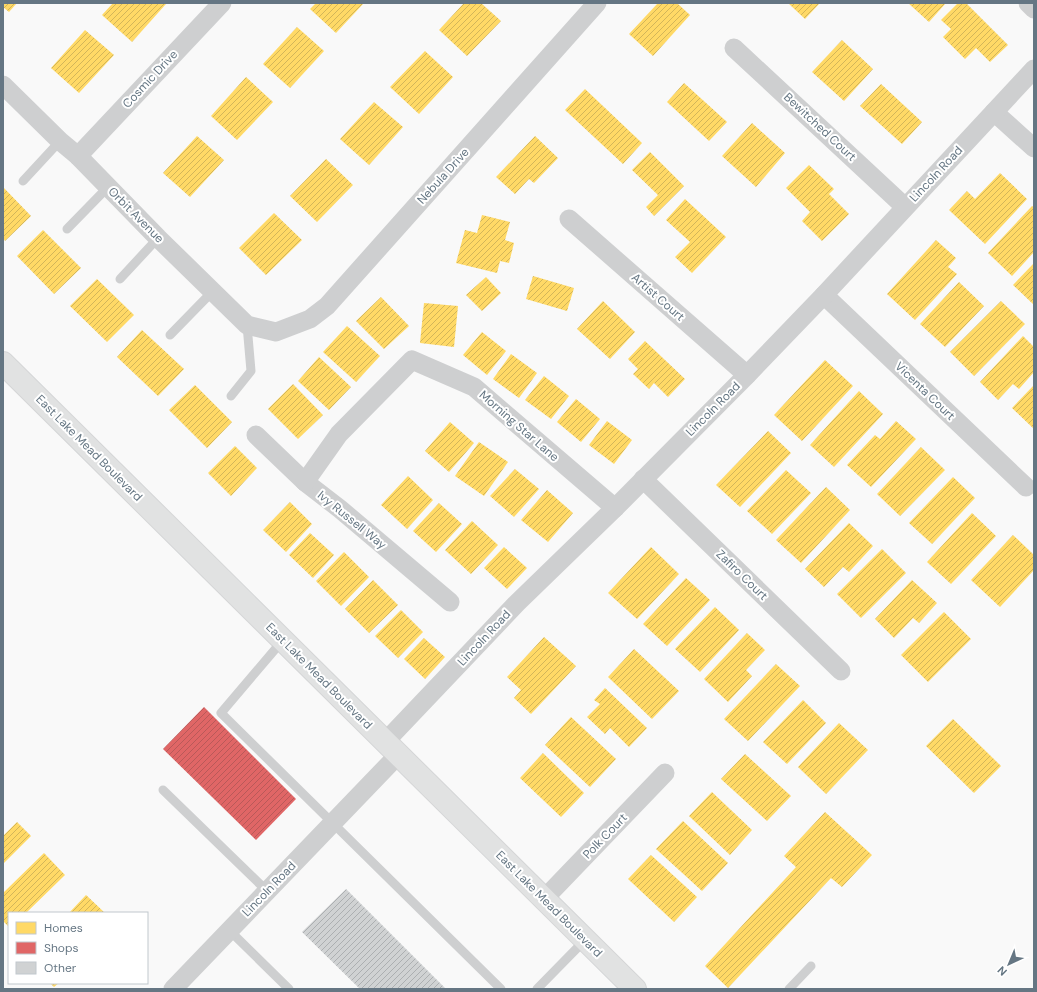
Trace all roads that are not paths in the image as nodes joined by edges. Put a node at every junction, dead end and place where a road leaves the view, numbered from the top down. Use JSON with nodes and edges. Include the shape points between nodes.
{"nodes":[{"id":1,"x":222,"y":3,"type":"edge"},
{"id":2,"x":597,"y":3,"type":"edge"},
{"id":3,"x":1028,"y":3,"type":"edge"},
{"id":4,"x":1034,"y":9,"type":"edge"},
{"id":5,"x":734,"y":48,"type":"dead end"},
{"id":6,"x":1034,"y":69,"type":"edge"},
{"id":7,"x":4,"y":88,"type":"edge"},
{"id":8,"x":994,"y":112,"type":"junction"},
{"id":9,"x":60,"y":141,"type":"junction"},
{"id":10,"x":1034,"y":148,"type":"edge"},
{"id":11,"x":78,"y":156,"type":"junction"},
{"id":12,"x":23,"y":181,"type":"dead end"},
{"id":13,"x":108,"y":187,"type":"junction"},
{"id":14,"x":905,"y":206,"type":"junction"},
{"id":15,"x":569,"y":219,"type":"dead end"},
{"id":16,"x":67,"y":229,"type":"dead end"},
{"id":17,"x":158,"y":238,"type":"junction"},
{"id":18,"x":120,"y":279,"type":"dead end"},
{"id":19,"x":212,"y":292,"type":"junction"},
{"id":20,"x":824,"y":295,"type":"junction"},
{"id":21,"x":247,"y":325,"type":"junction"},
{"id":22,"x":276,"y":332,"type":"joint"},
{"id":23,"x":170,"y":335,"type":"dead end"},
{"id":24,"x":3,"y":363,"type":"edge"},
{"id":25,"x":747,"y":375,"type":"junction"},
{"id":26,"x":230,"y":396,"type":"dead end"},
{"id":27,"x":256,"y":435,"type":"dead end"},
{"id":28,"x":643,"y":479,"type":"junction"},
{"id":29,"x":305,"y":482,"type":"junction"},
{"id":30,"x":1026,"y":487,"type":"dead end"},
{"id":31,"x":615,"y":508,"type":"junction"},
{"id":32,"x":450,"y":602,"type":"dead end"},
{"id":33,"x":283,"y":640,"type":"junction"},
{"id":34,"x":841,"y":671,"type":"dead end"},
{"id":35,"x":392,"y":749,"type":"junction"},
{"id":36,"x":665,"y":773,"type":"dead end"},
{"id":37,"x":163,"y":790,"type":"dead end"},
{"id":38,"x":332,"y":824,"type":"junction"},
{"id":39,"x":267,"y":891,"type":"junction"},
{"id":40,"x":544,"y":899,"type":"junction"},
{"id":41,"x":229,"y":930,"type":"junction"},
{"id":42,"x":586,"y":940,"type":"junction"},
{"id":43,"x":811,"y":966,"type":"dead end"},
{"id":44,"x":173,"y":989,"type":"edge"},
{"id":45,"x":289,"y":989,"type":"edge"},
{"id":46,"x":501,"y":989,"type":"edge"},
{"id":47,"x":537,"y":989,"type":"edge"},
{"id":48,"x":634,"y":989,"type":"edge"},
{"id":49,"x":789,"y":989,"type":"edge"}],
"edges":[{"from":1,"to":11,"type":"street","name":"Cosmic Drive"},
{"from":2,"to":22,"type":"street","name":"Nebula Drive","via":[[326,306],[310,319]]},
{"from":3,"to":4,"type":"street"},
{"from":5,"to":14,"type":"street","name":"Bewitched Court"},
{"from":6,"to":8,"type":"street","name":"Lincoln Road"},
{"from":7,"to":9,"type":"street","name":"Orbit Avenue"},
{"from":8,"to":10,"type":"street"},
{"from":8,"to":14,"type":"street","name":"Lincoln Road"},
{"from":9,"to":11,"type":"street","name":"Orbit Avenue"},
{"from":9,"to":12,"type":"lane"},
{"from":11,"to":13,"type":"street","name":"Orbit Avenue"},
{"from":13,"to":16,"type":"lane"},
{"from":13,"to":17,"type":"street","name":"Orbit Avenue"},
{"from":14,"to":20,"type":"street","name":"Lincoln Road"},
{"from":15,"to":25,"type":"street","name":"Artist Court"},
{"from":17,"to":18,"type":"lane"},
{"from":17,"to":19,"type":"street","name":"Orbit Avenue"},
{"from":19,"to":21,"type":"street","name":"Orbit Avenue"},
{"from":19,"to":23,"type":"lane"},
{"from":20,"to":25,"type":"street","name":"Lincoln Road"},
{"from":20,"to":30,"type":"street","name":"Vicenta Court"},
{"from":21,"to":22,"type":"street","name":"Orbit Avenue"},
{"from":21,"to":26,"type":"lane","via":[[251,371]]},
{"from":24,"to":33,"type":"main road","name":"East Lake Mead Boulevard"},
{"from":25,"to":28,"type":"street","name":"Lincoln Road"},
{"from":27,"to":29,"type":"street","name":"Ivy Russell Way"},
{"from":28,"to":31,"type":"street","name":"Lincoln Road"},
{"from":28,"to":34,"type":"street","name":"Zafiro Court"},
{"from":29,"to":31,"type":"street","name":"Morning Star Lane","via":[[339,434],[412,360],[474,387]]},
{"from":29,"to":32,"type":"street","name":"Ivy Russell Way"},
{"from":31,"to":35,"type":"street","name":"Lincoln Road","via":[[517,603]]},
{"from":33,"to":35,"type":"main road","name":"East Lake Mead Boulevard"},
{"from":33,"to":38,"type":"lane","via":[[220,713]]},
{"from":35,"to":38,"type":"street","name":"Lincoln Road"},
{"from":35,"to":40,"type":"main road","name":"East Lake Mead Boulevard"},
{"from":36,"to":40,"type":"street","name":"Polk Court"},
{"from":37,"to":39,"type":"lane"},
{"from":38,"to":39,"type":"street","name":"Lincoln Road"},
{"from":38,"to":46,"type":"lane"},
{"from":39,"to":41,"type":"street","name":"Lincoln Road"},
{"from":40,"to":42,"type":"main road","name":"East Lake Mead Boulevard"},
{"from":41,"to":44,"type":"street","name":"Lincoln Road"},
{"from":41,"to":45,"type":"lane"},
{"from":42,"to":47,"type":"lane"},
{"from":42,"to":48,"type":"main road","name":"East Lake Mead Boulevard"},
{"from":43,"to":49,"type":"lane"}]}
